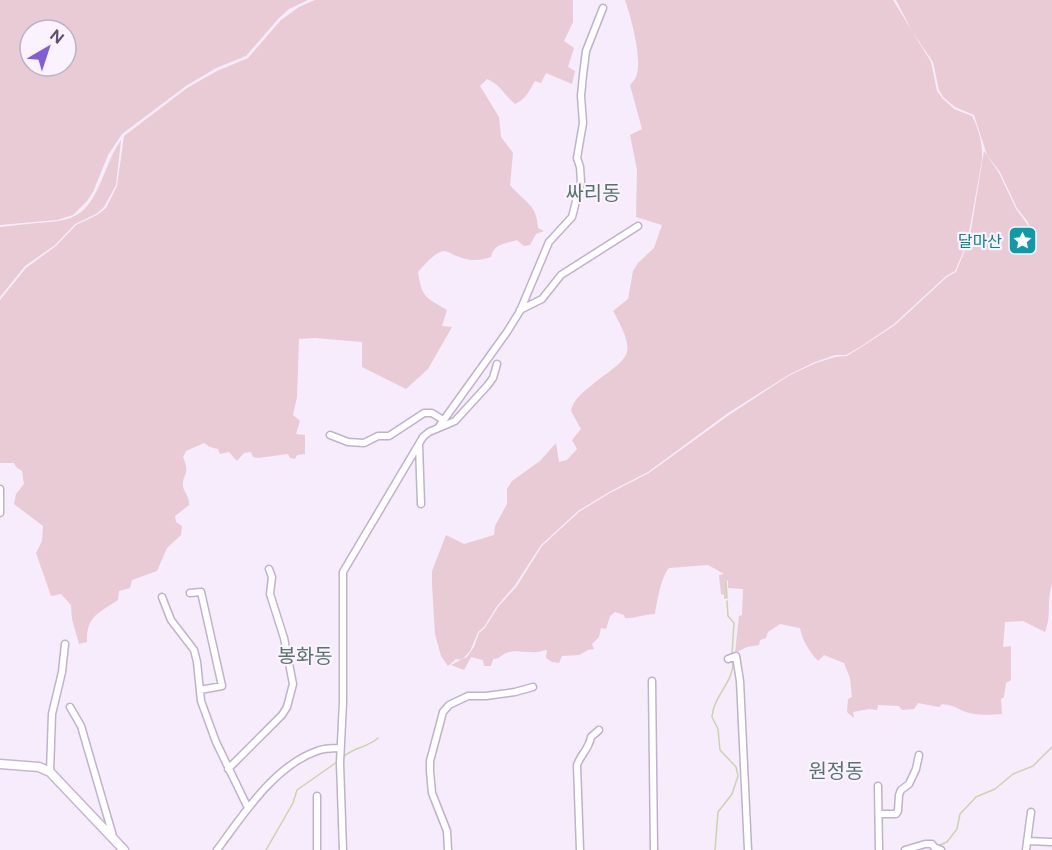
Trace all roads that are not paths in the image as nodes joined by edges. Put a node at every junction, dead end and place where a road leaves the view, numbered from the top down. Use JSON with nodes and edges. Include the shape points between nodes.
{"nodes":[{"id":1,"x":603,"y":8,"type":"dead end"},
{"id":2,"x":638,"y":226,"type":"dead end"},
{"id":3,"x":519,"y":311,"type":"junction"},
{"id":4,"x":497,"y":364,"type":"dead end"},
{"id":5,"x":443,"y":420,"type":"junction"},
{"id":6,"x":438,"y":428,"type":"junction"},
{"id":7,"x":330,"y":435,"type":"dead end"},
{"id":8,"x":419,"y":445,"type":"junction"},
{"id":9,"x":0,"y":489,"type":"edge"},
{"id":10,"x":421,"y":504,"type":"dead end"},
{"id":11,"x":0,"y":513,"type":"edge"},
{"id":12,"x":269,"y":569,"type":"dead end"},
{"id":13,"x":190,"y":593,"type":"dead end"},
{"id":14,"x":162,"y":597,"type":"dead end"},
{"id":15,"x":65,"y":644,"type":"dead end"},
{"id":16,"x":728,"y":659,"type":"dead end"},
{"id":17,"x":652,"y":681,"type":"dead end"},
{"id":18,"x":533,"y":687,"type":"dead end"},
{"id":19,"x":200,"y":690,"type":"junction"},
{"id":20,"x":70,"y":708,"type":"dead end"},
{"id":21,"x":599,"y":730,"type":"dead end"},
{"id":22,"x":340,"y":755,"type":"junction"},
{"id":23,"x":918,"y":755,"type":"dead end"},
{"id":24,"x":0,"y":764,"type":"edge"},
{"id":25,"x":228,"y":769,"type":"junction"},
{"id":26,"x":50,"y":772,"type":"junction"},
{"id":27,"x":878,"y":786,"type":"dead end"},
{"id":28,"x":317,"y":796,"type":"dead end"},
{"id":29,"x":248,"y":808,"type":"junction"},
{"id":30,"x":1031,"y":812,"type":"dead end"},
{"id":31,"x":879,"y":814,"type":"junction"},
{"id":32,"x":114,"y":840,"type":"junction"},
{"id":33,"x":1027,"y":841,"type":"junction"},
{"id":34,"x":1052,"y":842,"type":"edge"},
{"id":35,"x":936,"y":847,"type":"edge"},
{"id":36,"x":124,"y":850,"type":"edge"},
{"id":37,"x":217,"y":850,"type":"edge"},
{"id":38,"x":317,"y":850,"type":"edge"},
{"id":39,"x":343,"y":850,"type":"edge"},
{"id":40,"x":448,"y":850,"type":"edge"},
{"id":41,"x":580,"y":850,"type":"edge"},
{"id":42,"x":654,"y":850,"type":"edge"},
{"id":43,"x":748,"y":850,"type":"edge"},
{"id":44,"x":879,"y":850,"type":"edge"},
{"id":45,"x":905,"y":850,"type":"edge"},
{"id":46,"x":1026,"y":850,"type":"edge"}],
"edges":[{"from":1,"to":3,"type":"street","via":[[586,51],[581,96],[583,123],[577,158],[581,183],[572,217],[549,242]]},
{"from":2,"to":3,"type":"street","via":[[561,275],[543,299]]},
{"from":3,"to":5,"type":"street","via":[[488,361]]},
{"from":4,"to":6,"type":"street","via":[[493,378],[455,421]]},
{"from":5,"to":6,"type":"street"},
{"from":5,"to":7,"type":"street","via":[[424,413],[389,436],[364,442],[348,442]]},
{"from":6,"to":8,"type":"street","via":[[429,432]]},
{"from":8,"to":10,"type":"street"},
{"from":8,"to":22,"type":"street","via":[[343,572]]},
{"from":9,"to":11,"type":"street"},
{"from":12,"to":25,"type":"street","via":[[270,594],[293,684],[282,715]]},
{"from":13,"to":19,"type":"street","via":[[201,591],[222,686]]},
{"from":14,"to":19,"type":"street","via":[[171,620],[194,650]]},
{"from":15,"to":26,"type":"street","via":[[52,714]]},
{"from":16,"to":43,"type":"street","via":[[736,656],[740,681]]},
{"from":17,"to":42,"type":"street"},
{"from":18,"to":40,"type":"street","via":[[468,696],[443,712],[430,771],[432,793],[447,831]]},
{"from":19,"to":25,"type":"street"},
{"from":20,"to":32,"type":"street","via":[[81,726]]},
{"from":21,"to":41,"type":"street","via":[[591,737],[577,765]]},
{"from":22,"to":29,"type":"street","via":[[318,750],[303,757],[266,787]]},
{"from":22,"to":39,"type":"street"},
{"from":23,"to":31,"type":"street","via":[[916,770],[899,795],[898,811]]},
{"from":24,"to":26,"type":"street","via":[[39,767]]},
{"from":25,"to":29,"type":"street"},
{"from":26,"to":32,"type":"street"},
{"from":27,"to":31,"type":"street"},
{"from":28,"to":38,"type":"street"},
{"from":29,"to":37,"type":"street"},
{"from":30,"to":33,"type":"street"},
{"from":31,"to":44,"type":"street"},
{"from":32,"to":36,"type":"street"},
{"from":33,"to":34,"type":"street"},
{"from":33,"to":46,"type":"street"},
{"from":35,"to":45,"type":"street","via":[[925,844]]}]}
